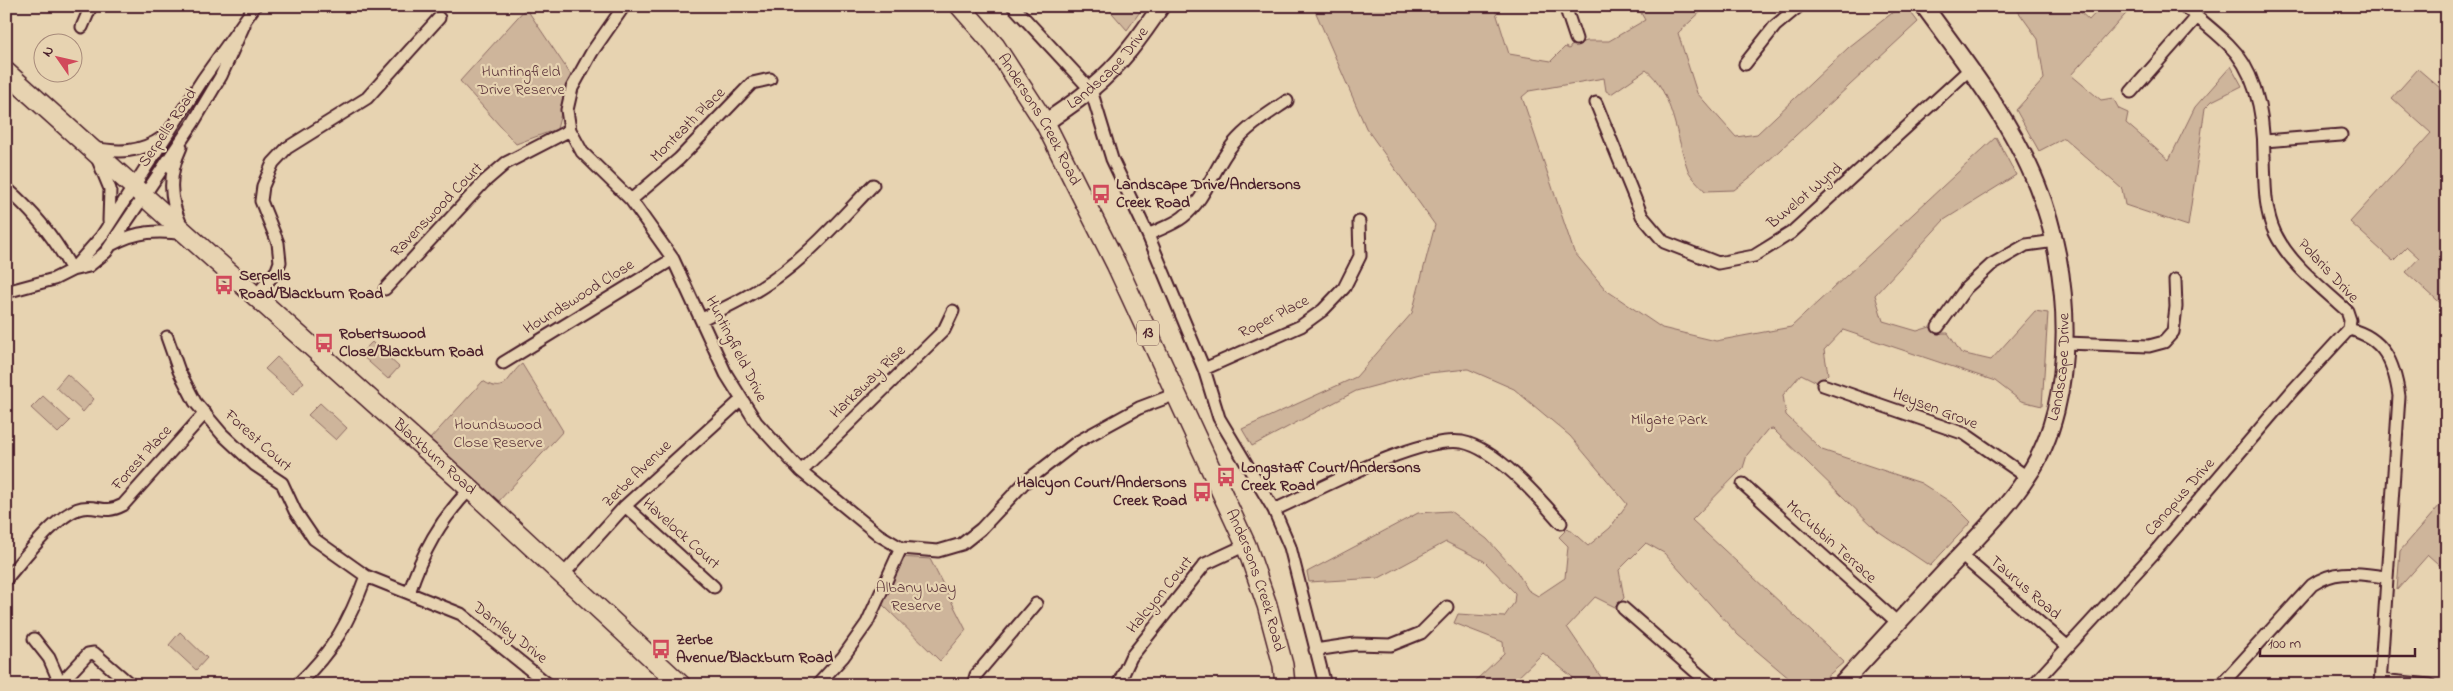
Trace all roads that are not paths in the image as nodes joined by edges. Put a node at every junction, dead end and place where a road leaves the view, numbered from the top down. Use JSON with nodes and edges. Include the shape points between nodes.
{"nodes":[{"id":1,"x":91,"y":6,"type":"edge"},
{"id":2,"x":255,"y":6,"type":"edge"},
{"id":3,"x":624,"y":6,"type":"edge"},
{"id":4,"x":960,"y":6,"type":"edge"},
{"id":5,"x":1013,"y":6,"type":"edge"},
{"id":6,"x":1161,"y":6,"type":"edge"},
{"id":7,"x":1566,"y":6,"type":"edge"},
{"id":8,"x":1799,"y":6,"type":"edge"},
{"id":9,"x":1924,"y":6,"type":"edge"},
{"id":10,"x":2184,"y":6,"type":"edge"},
{"id":11,"x":2196,"y":17,"type":"junction"},
{"id":12,"x":439,"y":18,"type":"dead end"},
{"id":13,"x":244,"y":25,"type":"junction"},
{"id":14,"x":82,"y":27,"type":"dead end"},
{"id":15,"x":1576,"y":39,"type":"dead end"},
{"id":16,"x":1745,"y":64,"type":"dead end"},
{"id":17,"x":1970,"y":69,"type":"junction"},
{"id":18,"x":6,"y":72,"type":"edge"},
{"id":19,"x":770,"y":79,"type":"dead end"},
{"id":20,"x":1091,"y":90,"type":"junction"},
{"id":21,"x":2131,"y":92,"type":"dead end"},
{"id":22,"x":1287,"y":101,"type":"dead end"},
{"id":23,"x":1596,"y":103,"type":"dead end"},
{"id":24,"x":1046,"y":122,"type":"junction"},
{"id":25,"x":193,"y":123,"type":"junction"},
{"id":26,"x":570,"y":130,"type":"junction"},
{"id":27,"x":167,"y":134,"type":"junction"},
{"id":28,"x":2341,"y":136,"type":"dead end"},
{"id":29,"x":2264,"y":141,"type":"junction"},
{"id":30,"x":91,"y":148,"type":"junction"},
{"id":31,"x":873,"y":185,"type":"dead end"},
{"id":32,"x":6,"y":188,"type":"edge"},
{"id":33,"x":138,"y":190,"type":"junction"},
{"id":34,"x":632,"y":200,"type":"junction"},
{"id":35,"x":1359,"y":222,"type":"dead end"},
{"id":36,"x":108,"y":225,"type":"junction"},
{"id":37,"x":186,"y":234,"type":"junction"},
{"id":38,"x":1148,"y":235,"type":"junction"},
{"id":39,"x":2054,"y":241,"type":"junction"},
{"id":40,"x":111,"y":245,"type":"junction"},
{"id":41,"x":673,"y":259,"type":"junction"},
{"id":42,"x":72,"y":270,"type":"junction"},
{"id":43,"x":2175,"y":280,"type":"dead end"},
{"id":44,"x":384,"y":289,"type":"dead end"},
{"id":45,"x":6,"y":292,"type":"edge"},
{"id":46,"x":256,"y":296,"type":"junction"},
{"id":47,"x":953,"y":311,"type":"dead end"},
{"id":48,"x":702,"y":319,"type":"junction"},
{"id":49,"x":1938,"y":327,"type":"dead end"},
{"id":50,"x":2349,"y":329,"type":"junction"},
{"id":51,"x":167,"y":337,"type":"dead end"},
{"id":52,"x":2065,"y":343,"type":"junction"},
{"id":53,"x":503,"y":364,"type":"dead end"},
{"id":54,"x":1204,"y":369,"type":"junction"},
{"id":55,"x":1823,"y":385,"type":"dead end"},
{"id":56,"x":1176,"y":394,"type":"junction"},
{"id":57,"x":741,"y":400,"type":"junction"},
{"id":58,"x":205,"y":413,"type":"junction"},
{"id":59,"x":800,"y":472,"type":"junction"},
{"id":60,"x":2028,"y":477,"type":"junction"},
{"id":61,"x":1743,"y":484,"type":"dead end"},
{"id":62,"x":470,"y":490,"type":"junction"},
{"id":63,"x":625,"y":506,"type":"junction"},
{"id":64,"x":1274,"y":510,"type":"junction"},
{"id":65,"x":1561,"y":524,"type":"dead end"},
{"id":66,"x":1246,"y":545,"type":"junction"},
{"id":67,"x":901,"y":548,"type":"junction"},
{"id":68,"x":1961,"y":555,"type":"junction"},
{"id":69,"x":366,"y":576,"type":"junction"},
{"id":70,"x":562,"y":576,"type":"junction"},
{"id":71,"x":2387,"y":577,"type":"junction"},
{"id":72,"x":6,"y":579,"type":"edge"},
{"id":73,"x":714,"y":587,"type":"dead end"},
{"id":74,"x":409,"y":593,"type":"junction"},
{"id":75,"x":1036,"y":604,"type":"dead end"},
{"id":76,"x":1447,"y":607,"type":"dead end"},
{"id":77,"x":1623,"y":608,"type":"dead end"},
{"id":78,"x":1898,"y":623,"type":"junction"},
{"id":79,"x":34,"y":639,"type":"dead end"},
{"id":80,"x":2068,"y":647,"type":"junction"},
{"id":81,"x":1315,"y":650,"type":"junction"},
{"id":82,"x":820,"y":682,"type":"dead end"},
{"id":83,"x":2380,"y":682,"type":"edge"},
{"id":84,"x":60,"y":684,"type":"edge"},
{"id":85,"x":131,"y":685,"type":"edge"},
{"id":86,"x":297,"y":685,"type":"edge"},
{"id":87,"x":549,"y":685,"type":"edge"},
{"id":88,"x":680,"y":685,"type":"edge"},
{"id":89,"x":973,"y":685,"type":"edge"},
{"id":90,"x":1118,"y":685,"type":"edge"},
{"id":91,"x":1285,"y":685,"type":"edge"},
{"id":92,"x":1326,"y":685,"type":"edge"},
{"id":93,"x":1711,"y":685,"type":"edge"},
{"id":94,"x":1841,"y":685,"type":"edge"},
{"id":95,"x":2033,"y":685,"type":"edge"},
{"id":96,"x":2221,"y":685,"type":"edge"},
{"id":97,"x":2430,"y":685,"type":"edge"}],
"edges":[{"from":1,"to":14,"type":"street"},
{"from":2,"to":13,"type":"street","name":"Serpells Road"},
{"from":3,"to":26,"type":"street","name":"Huntingfield Drive","via":[[572,88],[568,110]]},
{"from":4,"to":24,"type":"main road","name":"Andersons Creek Road","number":"13","via":[[995,46]]},
{"from":5,"to":20,"type":"street"},
{"from":6,"to":20,"type":"street","name":"Landscape Drive","via":[[1142,36]]},
{"from":7,"to":15,"type":"street"},
{"from":8,"to":16,"type":"street","via":[[1775,26]]},
{"from":9,"to":17,"type":"street","name":"Landscape Drive"},
{"from":10,"to":11,"type":"street","name":"Polaris Drive"},
{"from":11,"to":21,"type":"street"},
{"from":11,"to":29,"type":"street","name":"Polaris Drive","via":[[2229,44],[2247,69],[2258,104]]},
{"from":12,"to":46,"type":"street","via":[[366,100],[287,148],[273,163],[263,186],[261,201],[278,243],[280,262]]},
{"from":13,"to":25,"type":"street","name":"Serpells Road"},
{"from":13,"to":27,"type":"street","name":"Serpells Road","via":[[206,74]]},
{"from":17,"to":23,"type":"street","name":"Buvelot Wynd","via":[[1790,233],[1754,256],[1718,263],[1664,242],[1642,216]]},
{"from":17,"to":39,"type":"street","name":"Landscape Drive","via":[[2010,132],[2037,184]]},
{"from":18,"to":30,"type":"main road","name":"Blackburn Road"},
{"from":19,"to":34,"type":"street","name":"Monteath Place","via":[[752,83],[680,159]]},
{"from":20,"to":24,"type":"street","name":"Landscape Drive"},
{"from":20,"to":38,"type":"street","via":[[1112,159]]},
{"from":22,"to":38,"type":"street","via":[[1253,124],[1234,143],[1219,162],[1201,196],[1183,217]]},
{"from":24,"to":56,"type":"main road","name":"Andersons Creek Road","number":"13"},
{"from":25,"to":33,"type":"street","name":"Serpells Road"},
{"from":25,"to":37,"type":"street","name":"Blackburn Road","via":[[170,180],[174,208]]},
{"from":26,"to":34,"type":"street","name":"Huntingfield Drive","via":[[582,152]]},
{"from":26,"to":44,"type":"street","name":"Ravenswood Court","via":[[506,164],[484,182]]},
{"from":27,"to":30,"type":"street","name":"Serpells Road","via":[[132,151]]},
{"from":27,"to":33,"type":"street","name":"Serpells Road"},
{"from":28,"to":29,"type":"street"},
{"from":29,"to":50,"type":"street","name":"Polaris Drive","via":[[2266,202],[2274,232],[2292,260],[2346,311]]},
{"from":30,"to":33,"type":"main road","name":"Blackburn Road"},
{"from":30,"to":36,"type":"street","name":"Blackburn Road","via":[[109,186]]},
{"from":31,"to":48,"type":"street","via":[[785,271],[748,296]]},
{"from":32,"to":42,"type":"street","via":[[46,229]]},
{"from":33,"to":36,"type":"street","name":"Serpells Road"},
{"from":33,"to":37,"type":"main road","name":"Blackburn Road"},
{"from":33,"to":40,"type":"street","name":"Serpells Road"},
{"from":34,"to":41,"type":"street","name":"Huntingfield Drive"},
{"from":35,"to":54,"type":"street","name":"Roper Place","via":[[1360,256],[1344,288],[1323,310],[1301,326]]},
{"from":36,"to":42,"type":"street","name":"Serpells Road"},
{"from":37,"to":40,"type":"street","name":"Serpells Road","via":[[153,231],[130,236]]},
{"from":37,"to":46,"type":"main road","name":"Blackburn Road"},
{"from":38,"to":54,"type":"street"},
{"from":39,"to":49,"type":"street","via":[[2026,245],[1991,265],[1966,288]]},
{"from":39,"to":52,"type":"street","name":"Landscape Drive","via":[[2064,307]]},
{"from":40,"to":42,"type":"street","name":"Serpells Road","via":[[94,263]]},
{"from":41,"to":48,"type":"street","name":"Huntingfield Drive"},
{"from":41,"to":53,"type":"street","name":"Houndswood Close"},
{"from":42,"to":45,"type":"street","name":"Serpells Road","via":[[54,279]]},
{"from":43,"to":52,"type":"street","via":[[2173,332],[2164,342],[2150,346]]},
{"from":46,"to":62,"type":"main road","name":"Blackburn Road"},
{"from":47,"to":59,"type":"street","name":"Harkaway Rise","via":[[944,330]]},
{"from":48,"to":57,"type":"street","name":"Huntingfield Drive"},
{"from":50,"to":71,"type":"street","name":"Polaris Drive","via":[[2366,333],[2380,343],[2397,379],[2399,396]]},
{"from":50,"to":80,"type":"street","name":"Canopus Drive"},
{"from":51,"to":58,"type":"street","name":"Forest Court","via":[[179,371],[195,402]]},
{"from":52,"to":60,"type":"street","name":"Landscape Drive","via":[[2056,406],[2046,441]]},
{"from":54,"to":64,"type":"street","via":[[1219,418]]},
{"from":55,"to":60,"type":"street","name":"Heysen Grove","via":[[1964,434]]},
{"from":56,"to":66,"type":"main road","name":"Andersons Creek Road","number":"13"},
{"from":56,"to":67,"type":"street","name":"Huntingfield Drive","via":[[1139,408],[1077,442],[1024,483],[981,529],[962,544],[938,551]]},
{"from":57,"to":59,"type":"street","name":"Huntingfield Drive"},
{"from":57,"to":63,"type":"street","name":"Zerbe Avenue"},
{"from":58,"to":69,"type":"street","name":"Forest Court","via":[[254,464],[282,483],[295,511],[314,539]]},
{"from":58,"to":72,"type":"street","name":"Forest Place","via":[[123,505],[112,510],[81,508],[64,516]]},
{"from":59,"to":67,"type":"street","name":"Huntingfield Drive","via":[[879,535]]},
{"from":60,"to":68,"type":"street","name":"Landscape Drive"},
{"from":61,"to":78,"type":"street","name":"McCubbin Terrace"},
{"from":62,"to":70,"type":"main road","name":"Blackburn Road"},
{"from":62,"to":74,"type":"street","via":[[445,517],[426,546]]},
{"from":63,"to":70,"type":"street","name":"Zerbe Avenue"},
{"from":63,"to":73,"type":"street","name":"Havelock Court"},
{"from":64,"to":65,"type":"street","via":[[1402,453],[1427,444],[1462,442],[1488,454],[1518,476]]},
{"from":64,"to":81,"type":"street","via":[[1290,547]]},
{"from":66,"to":90,"type":"street","name":"Halcyon Court","via":[[1205,564],[1131,657]]},
{"from":66,"to":91,"type":"main road","name":"Andersons Creek Road","number":"13","via":[[1267,605]]},
{"from":67,"to":82,"type":"street","via":[[867,623]]},
{"from":68,"to":78,"type":"street","name":"Landscape Drive"},
{"from":68,"to":80,"type":"street","name":"Taurus Road"},
{"from":69,"to":74,"type":"street","name":"Darnley Drive"},
{"from":69,"to":86,"type":"street","via":[[338,638],[320,663]]},
{"from":70,"to":88,"type":"main road","name":"Blackburn Road"},
{"from":71,"to":83,"type":"street","name":"Polaris Drive"},
{"from":71,"to":96,"type":"street","via":[[2340,573],[2325,576],[2312,585]]},
{"from":74,"to":87,"type":"street","name":"Darnley Drive","via":[[461,614]]},
{"from":75,"to":89,"type":"street","via":[[976,675]]},
{"from":76,"to":81,"type":"street","via":[[1420,633],[1391,645],[1355,644]]},
{"from":77,"to":93,"type":"street"},
{"from":78,"to":94,"type":"street","name":"Landscape Drive"},
{"from":79,"to":84,"type":"street","via":[[49,658]]},
{"from":80,"to":95,"type":"street","name":"Canopus Drive"},
{"from":81,"to":92,"type":"street"},
{"from":83,"to":97,"type":"street"},
{"from":84,"to":85,"type":"street","via":[[88,654],[94,653]]}]}
